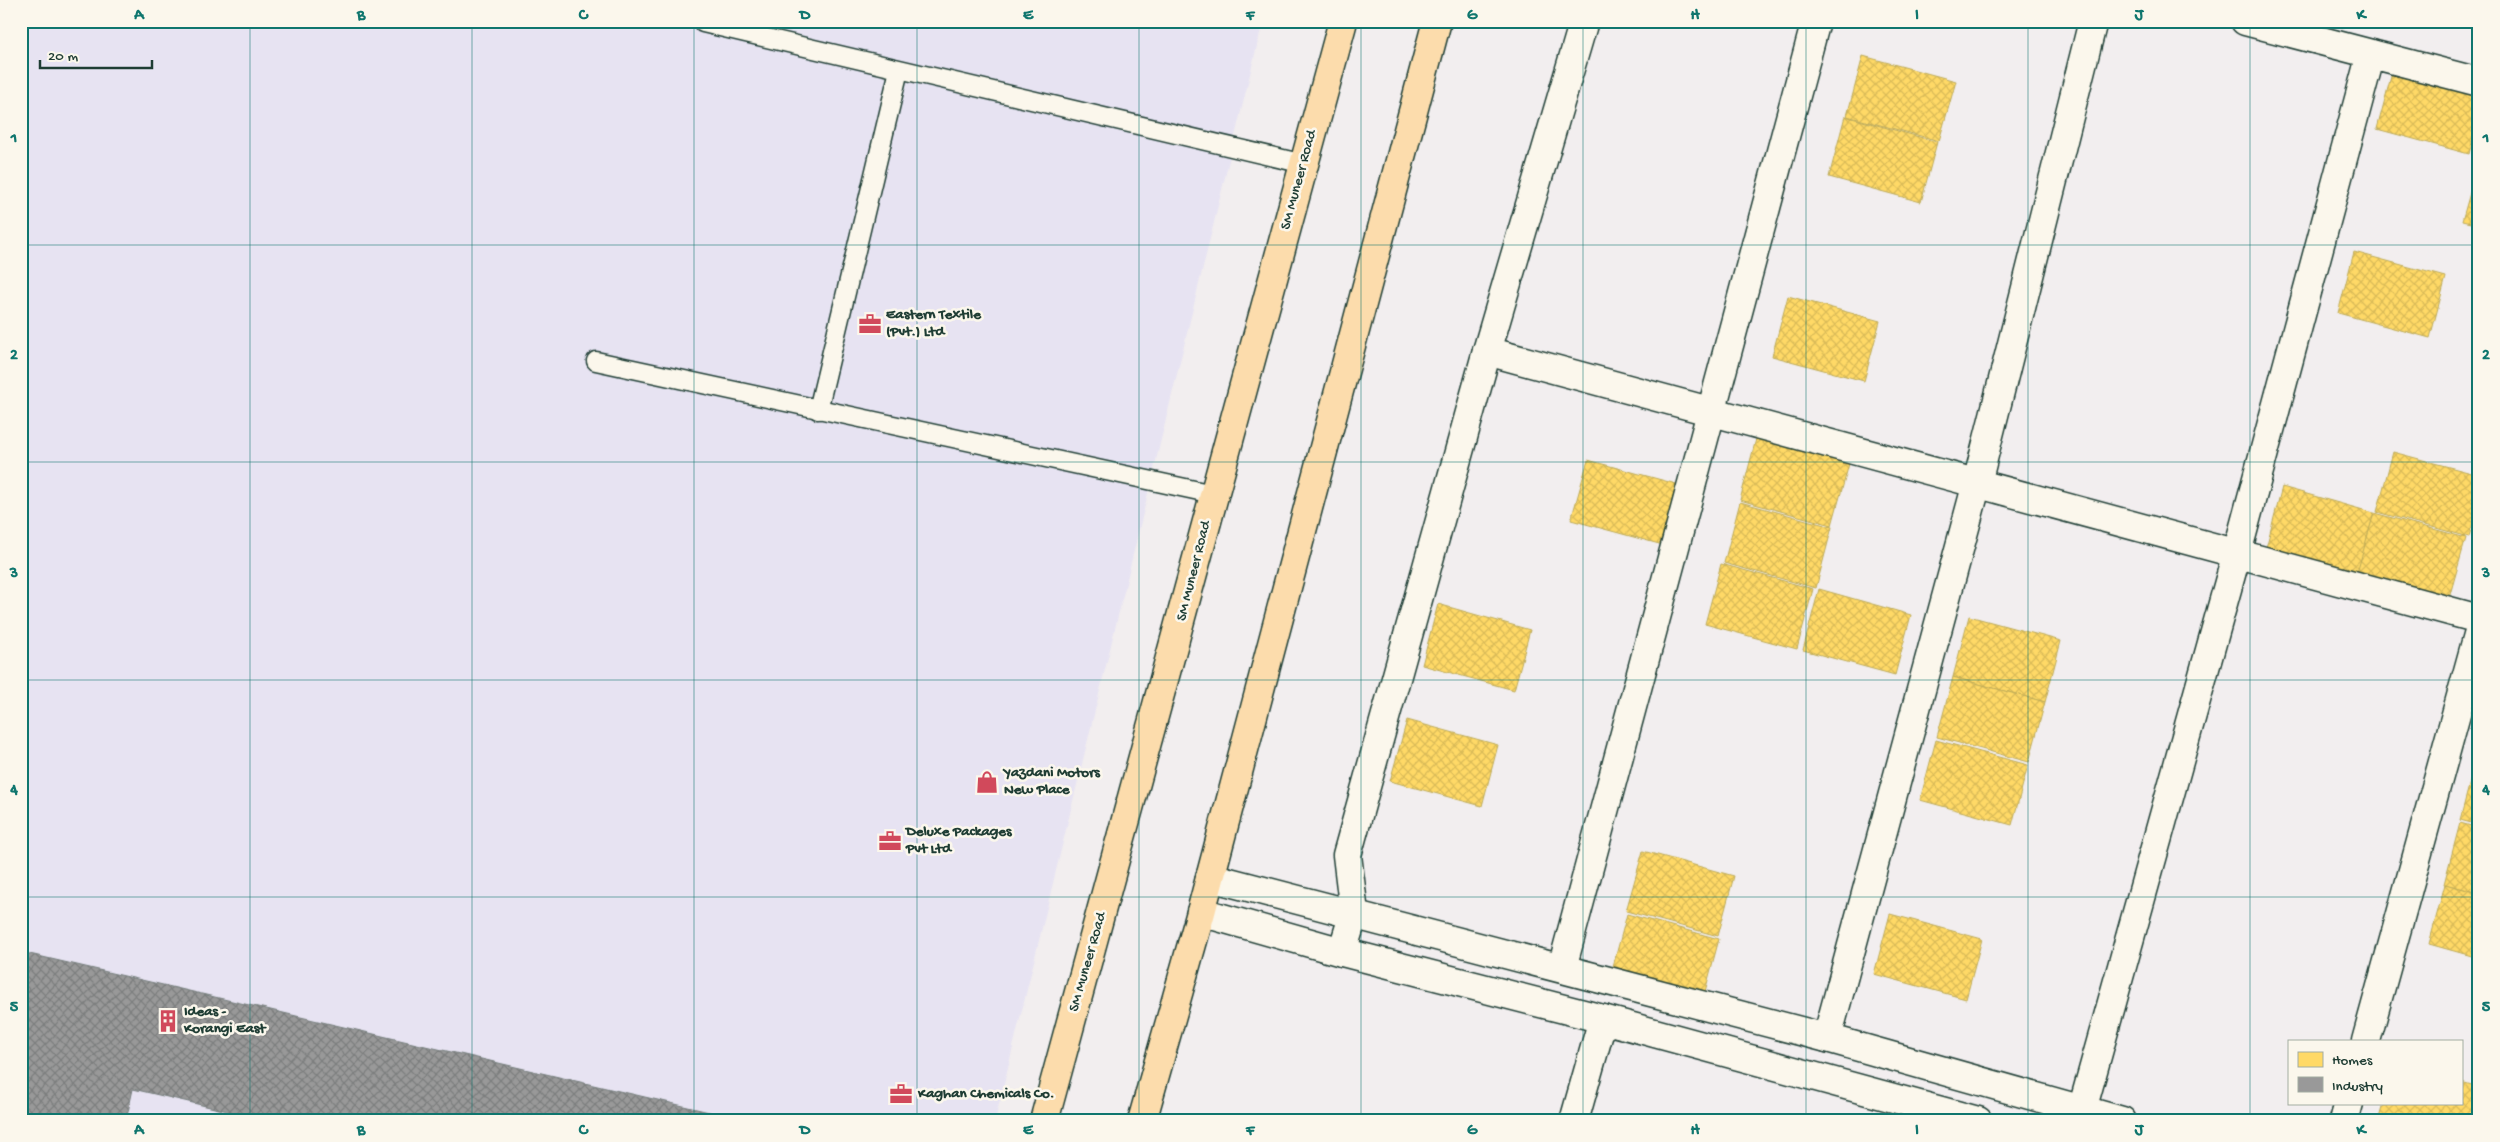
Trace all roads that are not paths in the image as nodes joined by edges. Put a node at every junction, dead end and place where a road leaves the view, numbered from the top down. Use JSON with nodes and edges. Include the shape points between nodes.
{"nodes":[{"id":1,"x":1343,"y":21,"type":"edge"},
{"id":2,"x":1437,"y":21,"type":"edge"},
{"id":3,"x":1584,"y":21,"type":"edge"},
{"id":4,"x":1816,"y":21,"type":"edge"},
{"id":5,"x":2093,"y":21,"type":"edge"},
{"id":6,"x":2245,"y":21,"type":"edge"},
{"id":7,"x":703,"y":23,"type":"dead end"},
{"id":8,"x":2371,"y":54,"type":"junction"},
{"id":9,"x":898,"y":70,"type":"junction"},
{"id":10,"x":2479,"y":82,"type":"edge"},
{"id":11,"x":1304,"y":164,"type":"junction"},
{"id":12,"x":1487,"y":351,"type":"junction"},
{"id":13,"x":596,"y":361,"type":"dead end"},
{"id":14,"x":818,"y":410,"type":"junction"},
{"id":15,"x":1711,"y":412,"type":"junction"},
{"id":16,"x":1977,"y":483,"type":"junction"},
{"id":17,"x":1213,"y":494,"type":"junction"},
{"id":18,"x":2237,"y":553,"type":"junction"},
{"id":19,"x":2479,"y":619,"type":"edge"},
{"id":20,"x":2479,"y":631,"type":"edge"},
{"id":21,"x":1210,"y":877,"type":"junction"},
{"id":22,"x":1202,"y":912,"type":"junction"},
{"id":23,"x":1354,"y":913,"type":"junction"},
{"id":24,"x":1342,"y":952,"type":"junction"},
{"id":25,"x":1562,"y":968,"type":"junction"},
{"id":26,"x":1603,"y":1018,"type":"junction"},
{"id":27,"x":1827,"y":1038,"type":"junction"},
{"id":28,"x":2366,"y":1040,"type":"edge"},
{"id":29,"x":2349,"y":1104,"type":"edge"},
{"id":30,"x":2082,"y":1110,"type":"junction"},
{"id":31,"x":1044,"y":1121,"type":"edge"},
{"id":32,"x":1142,"y":1121,"type":"edge"},
{"id":33,"x":1574,"y":1121,"type":"edge"},
{"id":34,"x":1978,"y":1121,"type":"edge"},
{"id":35,"x":2122,"y":1121,"type":"edge"},
{"id":36,"x":2344,"y":1121,"type":"edge"}],
"edges":[{"from":1,"to":11,"type":"main road","name":"SM Muneer Road"},
{"from":2,"to":21,"type":"main road"},
{"from":3,"to":12,"type":"street"},
{"from":4,"to":15,"type":"street"},
{"from":5,"to":16,"type":"street"},
{"from":6,"to":8,"type":"street"},
{"from":7,"to":9,"type":"lane"},
{"from":8,"to":10,"type":"street"},
{"from":8,"to":18,"type":"street"},
{"from":9,"to":11,"type":"lane"},
{"from":9,"to":14,"type":"lane"},
{"from":11,"to":17,"type":"main road","name":"SM Muneer Road"},
{"from":12,"to":15,"type":"street"},
{"from":12,"to":23,"type":"street","via":[[1347,855]]},
{"from":13,"to":14,"type":"lane"},
{"from":14,"to":17,"type":"lane"},
{"from":15,"to":16,"type":"street"},
{"from":15,"to":25,"type":"street"},
{"from":16,"to":18,"type":"street"},
{"from":16,"to":27,"type":"street"},
{"from":17,"to":31,"type":"main road","name":"SM Muneer Road","via":[[1129,816]]},
{"from":18,"to":19,"type":"street"},
{"from":18,"to":30,"type":"street"},
{"from":20,"to":28,"type":"street"},
{"from":21,"to":22,"type":"main road"},
{"from":21,"to":23,"type":"street"},
{"from":22,"to":24,"type":"street"},
{"from":22,"to":32,"type":"main road"},
{"from":23,"to":24,"type":"street"},
{"from":23,"to":25,"type":"street"},
{"from":24,"to":26,"type":"street"},
{"from":25,"to":27,"type":"street"},
{"from":26,"to":33,"type":"street"},
{"from":26,"to":34,"type":"street"},
{"from":27,"to":30,"type":"street"},
{"from":29,"to":36,"type":"street"},
{"from":30,"to":35,"type":"street"}]}
